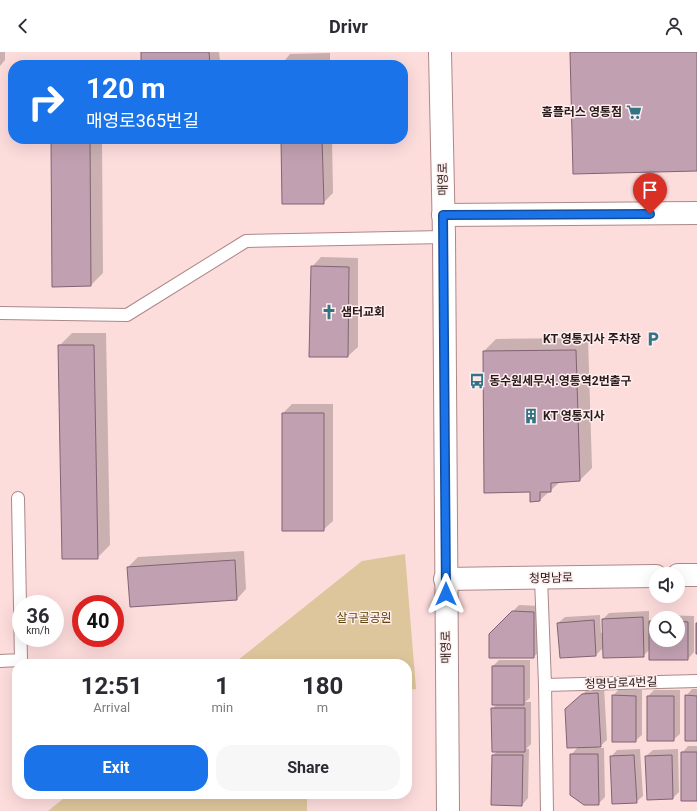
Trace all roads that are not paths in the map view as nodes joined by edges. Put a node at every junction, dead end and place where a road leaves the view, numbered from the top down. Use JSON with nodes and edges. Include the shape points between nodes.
{"nodes":[{"id":1,"x":440,"y":56,"type":"edge"},
{"id":2,"x":697,"y":213,"type":"edge"},
{"id":3,"x":444,"y":226,"type":"junction"},
{"id":4,"x":0,"y":313,"type":"edge"},
{"id":5,"x":18,"y":498,"type":"dead end"},
{"id":6,"x":685,"y":575,"type":"edge"},
{"id":7,"x":697,"y":575,"type":"edge"},
{"id":8,"x":649,"y":576,"type":"edge"},
{"id":9,"x":541,"y":578,"type":"junction"},
{"id":10,"x":445,"y":579,"type":"junction"},
{"id":11,"x":21,"y":659,"type":"edge"},
{"id":12,"x":12,"y":660,"type":"edge"},
{"id":13,"x":0,"y":661,"type":"edge"},
{"id":14,"x":697,"y":681,"type":"edge"},
{"id":15,"x":545,"y":685,"type":"junction"},
{"id":16,"x":448,"y":811,"type":"edge"},
{"id":17,"x":547,"y":811,"type":"edge"}],
"edges":[{"from":1,"to":3,"type":"street","name":"매영로"},
{"from":2,"to":3,"type":"street"},
{"from":3,"to":4,"type":"lane","via":[[246,241],[127,315]]},
{"from":3,"to":10,"type":"street","name":"매영로"},
{"from":5,"to":11,"type":"lane"},
{"from":6,"to":7,"type":"street"},
{"from":8,"to":9,"type":"street","name":"청명남로"},
{"from":9,"to":10,"type":"street","name":"청명남로"},
{"from":9,"to":15,"type":"lane"},
{"from":10,"to":16,"type":"street","name":"매영로"},
{"from":12,"to":13,"type":"lane"},
{"from":14,"to":15,"type":"lane","name":"청명남로4번길"},
{"from":15,"to":17,"type":"lane"}]}
